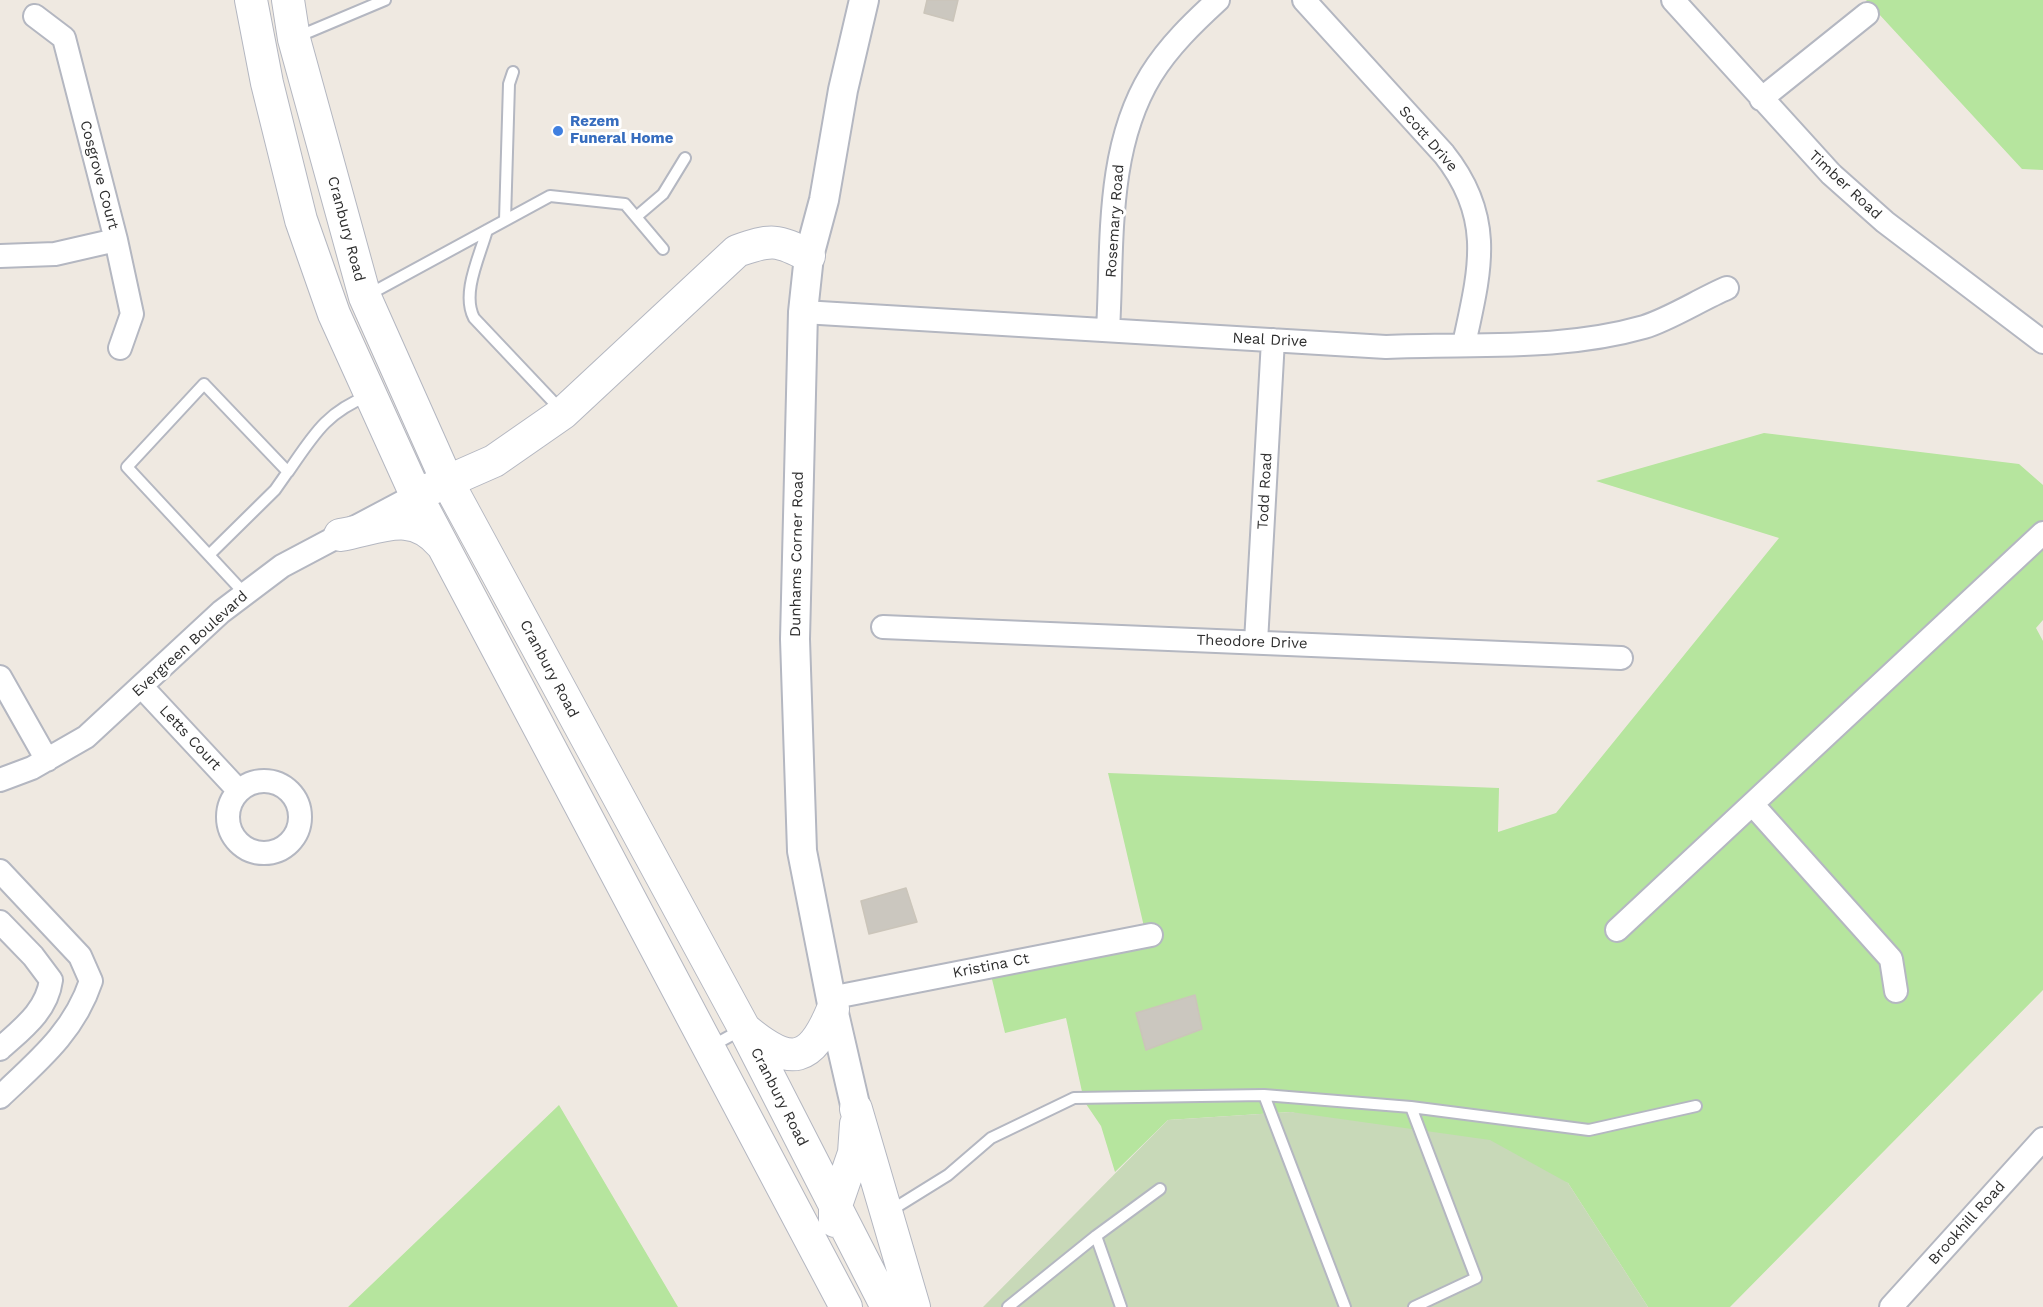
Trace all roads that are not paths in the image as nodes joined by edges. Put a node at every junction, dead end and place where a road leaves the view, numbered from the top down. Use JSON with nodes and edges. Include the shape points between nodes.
{"nodes":[{"id":1,"x":251,"y":0,"type":"edge"},
{"id":2,"x":288,"y":0,"type":"edge"},
{"id":3,"x":386,"y":0,"type":"edge"},
{"id":4,"x":864,"y":0,"type":"edge"},
{"id":5,"x":1218,"y":0,"type":"edge"},
{"id":6,"x":1304,"y":0,"type":"edge"},
{"id":7,"x":1673,"y":0,"type":"edge"},
{"id":8,"x":1867,"y":14,"type":"dead end"},
{"id":9,"x":35,"y":16,"type":"dead end"},
{"id":10,"x":294,"y":39,"type":"junction"},
{"id":11,"x":513,"y":72,"type":"dead end"},
{"id":12,"x":1761,"y":99,"type":"junction"},
{"id":13,"x":685,"y":158,"type":"dead end"},
{"id":14,"x":636,"y":217,"type":"junction"},
{"id":15,"x":505,"y":220,"type":"junction"},
{"id":16,"x":487,"y":230,"type":"junction"},
{"id":17,"x":116,"y":240,"type":"junction"},
{"id":18,"x":663,"y":249,"type":"dead end"},
{"id":19,"x":0,"y":256,"type":"edge"},
{"id":20,"x":809,"y":256,"type":"junction"},
{"id":21,"x":1727,"y":288,"type":"dead end"},
{"id":22,"x":365,"y":297,"type":"junction"},
{"id":23,"x":803,"y":312,"type":"junction"},
{"id":24,"x":1108,"y":330,"type":"junction"},
{"id":25,"x":1273,"y":340,"type":"junction"},
{"id":26,"x":2043,"y":342,"type":"edge"},
{"id":27,"x":1464,"y":344,"type":"junction"},
{"id":28,"x":120,"y":348,"type":"dead end"},
{"id":29,"x":370,"y":395,"type":"junction"},
{"id":30,"x":563,"y":413,"type":"junction"},
{"id":31,"x":288,"y":470,"type":"junction"},
{"id":32,"x":447,"y":481,"type":"junction"},
{"id":33,"x":416,"y":495,"type":"junction"},
{"id":34,"x":2043,"y":533,"type":"edge"},
{"id":35,"x":340,"y":535,"type":"junction"},
{"id":36,"x":443,"y":546,"type":"junction"},
{"id":37,"x":209,"y":555,"type":"junction"},
{"id":38,"x":245,"y":594,"type":"junction"},
{"id":39,"x":883,"y":627,"type":"dead end"},
{"id":40,"x":1256,"y":642,"type":"junction"},
{"id":41,"x":1621,"y":658,"type":"dead end"},
{"id":42,"x":0,"y":677,"type":"edge"},
{"id":43,"x":142,"y":687,"type":"junction"},
{"id":44,"x":47,"y":760,"type":"junction"},
{"id":45,"x":0,"y":780,"type":"edge"},
{"id":46,"x":238,"y":790,"type":"dead end"},
{"id":47,"x":1753,"y":804,"type":"junction"},
{"id":48,"x":0,"y":871,"type":"edge"},
{"id":49,"x":0,"y":922,"type":"edge"},
{"id":50,"x":1617,"y":930,"type":"dead end"},
{"id":51,"x":1151,"y":935,"type":"dead end"},
{"id":52,"x":50,"y":991,"type":"junction"},
{"id":53,"x":1896,"y":991,"type":"dead end"},
{"id":54,"x":87,"y":993,"type":"junction"},
{"id":55,"x":832,"y":1003,"type":"junction"},
{"id":56,"x":744,"y":1028,"type":"junction"},
{"id":57,"x":708,"y":1047,"type":"junction"},
{"id":58,"x":0,"y":1049,"type":"edge"},
{"id":59,"x":1264,"y":1095,"type":"junction"},
{"id":60,"x":0,"y":1097,"type":"edge"},
{"id":61,"x":1696,"y":1106,"type":"dead end"},
{"id":62,"x":1411,"y":1107,"type":"junction"},
{"id":63,"x":856,"y":1108,"type":"junction"},
{"id":64,"x":2043,"y":1139,"type":"edge"},
{"id":65,"x":1160,"y":1189,"type":"dead end"},
{"id":66,"x":835,"y":1208,"type":"junction"},
{"id":67,"x":887,"y":1213,"type":"junction"},
{"id":68,"x":1096,"y":1236,"type":"junction"},
{"id":69,"x":847,"y":1307,"type":"edge"},
{"id":70,"x":887,"y":1307,"type":"edge"},
{"id":71,"x":914,"y":1307,"type":"edge"},
{"id":72,"x":1008,"y":1307,"type":"edge"},
{"id":73,"x":1121,"y":1307,"type":"edge"},
{"id":74,"x":1346,"y":1307,"type":"edge"},
{"id":75,"x":1414,"y":1307,"type":"edge"},
{"id":76,"x":1891,"y":1307,"type":"edge"}],
"edges":[{"from":1,"to":29,"type":"main road","via":[[302,220],[334,314]]},
{"from":2,"to":10,"type":"main road","name":"Cranbury Road"},
{"from":3,"to":10,"type":"lane"},
{"from":4,"to":20,"type":"street","name":"Dunhams Corner Road"},
{"from":5,"to":24,"type":"street","name":"Rosemary Road","via":[[1166,54],[1129,120],[1118,170]]},
{"from":6,"to":27,"type":"street","name":"Scott Drive","via":[[1462,178],[1474,206],[1481,250]]},
{"from":7,"to":12,"type":"street","name":"Timber Road"},
{"from":8,"to":12,"type":"street"},
{"from":9,"to":17,"type":"street","name":"Cosgrove Court","via":[[64,38]]},
{"from":10,"to":22,"type":"main road","name":"Cranbury Road"},
{"from":11,"to":15,"type":"lane","via":[[508,84]]},
{"from":12,"to":26,"type":"street","name":"Timber Road","via":[[1832,174],[1885,222]]},
{"from":13,"to":14,"type":"lane","via":[[663,194]]},
{"from":14,"to":15,"type":"lane","via":[[625,204],[550,196]]},
{"from":14,"to":18,"type":"lane"},
{"from":15,"to":16,"type":"lane"},
{"from":16,"to":22,"type":"lane"},
{"from":16,"to":30,"type":"lane","via":[[468,297],[469,309]]},
{"from":17,"to":19,"type":"street","via":[[55,254]]},
{"from":17,"to":28,"type":"street","name":"Cosgrove Court","via":[[132,314]]},
{"from":20,"to":23,"type":"street","name":"Dunhams Corner Road"},
{"from":20,"to":30,"type":"main road","via":[[786,244],[764,241],[737,252]]},
{"from":21,"to":27,"type":"street","name":"Neal Drive","via":[[1647,326],[1598,337],[1532,345]]},
{"from":22,"to":32,"type":"main road","name":"Cranbury Road"},
{"from":23,"to":24,"type":"street","name":"Neal Drive"},
{"from":23,"to":55,"type":"street","name":"Dunhams Corner Road","via":[[795,639],[802,851]]},
{"from":24,"to":25,"type":"street","name":"Neal Drive"},
{"from":25,"to":27,"type":"street","name":"Neal Drive","via":[[1386,347]]},
{"from":25,"to":40,"type":"street","name":"Todd Road"},
{"from":29,"to":31,"type":"lane","via":[[330,416]]},
{"from":29,"to":33,"type":"main road"},
{"from":30,"to":32,"type":"main road","via":[[494,461]]},
{"from":31,"to":37,"type":"lane","via":[[275,490]]},
{"from":31,"to":37,"type":"lane","via":[[204,384],[127,467]]},
{"from":32,"to":33,"type":"main road"},
{"from":32,"to":56,"type":"main road","name":"Cranbury Road"},
{"from":33,"to":35,"type":"street","name":"Evergreen Boulevard"},
{"from":33,"to":36,"type":"main road"},
{"from":34,"to":47,"type":"street"},
{"from":35,"to":36,"type":"main road","via":[[406,522],[432,532]]},
{"from":35,"to":38,"type":"street","name":"Evergreen Boulevard","via":[[282,566]]},
{"from":36,"to":57,"type":"main road"},
{"from":37,"to":38,"type":"lane"},
{"from":38,"to":43,"type":"street","name":"Evergreen Boulevard"},
{"from":39,"to":40,"type":"street","name":"Theodore Drive"},
{"from":40,"to":41,"type":"street","name":"Theodore Drive"},
{"from":42,"to":44,"type":"street"},
{"from":43,"to":44,"type":"street","name":"Evergreen Boulevard","via":[[86,736]]},
{"from":43,"to":46,"type":"street","name":"Letts Court"},
{"from":44,"to":45,"type":"street","name":"Evergreen Boulevard"},
{"from":47,"to":50,"type":"street"},
{"from":47,"to":53,"type":"street","via":[[1892,959]]},
{"from":48,"to":54,"type":"street","via":[[80,956],[92,981]]},
{"from":49,"to":52,"type":"street","via":[[51,980]]},
{"from":51,"to":55,"type":"street","name":"Kristina Ct"},
{"from":52,"to":54,"type":"street"},
{"from":52,"to":58,"type":"street","via":[[31,1020]]},
{"from":54,"to":60,"type":"street","via":[[64,1034]]},
{"from":55,"to":56,"type":"main road","via":[[821,1038],[804,1053],[785,1055]]},
{"from":55,"to":63,"type":"street","name":"Dunhams Corner Road"},
{"from":56,"to":57,"type":"lane"},
{"from":56,"to":66,"type":"main road","name":"Cranbury Road"},
{"from":57,"to":69,"type":"main road"},
{"from":59,"to":62,"type":"lane"},
{"from":59,"to":67,"type":"lane","via":[[1074,1098],[991,1138],[948,1175]]},
{"from":59,"to":74,"type":"lane"},
{"from":61,"to":62,"type":"lane","via":[[1589,1130]]},
{"from":62,"to":75,"type":"lane","via":[[1476,1278]]},
{"from":63,"to":66,"type":"main road","via":[[854,1153]]},
{"from":63,"to":67,"type":"main road"},
{"from":64,"to":76,"type":"street","name":"Brookhill Road"},
{"from":65,"to":68,"type":"lane"},
{"from":66,"to":69,"type":"main road","via":[[834,1252]]},
{"from":66,"to":70,"type":"main road","name":"Cranbury Road"},
{"from":67,"to":71,"type":"main road"},
{"from":68,"to":72,"type":"lane"},
{"from":68,"to":73,"type":"lane"}]}
